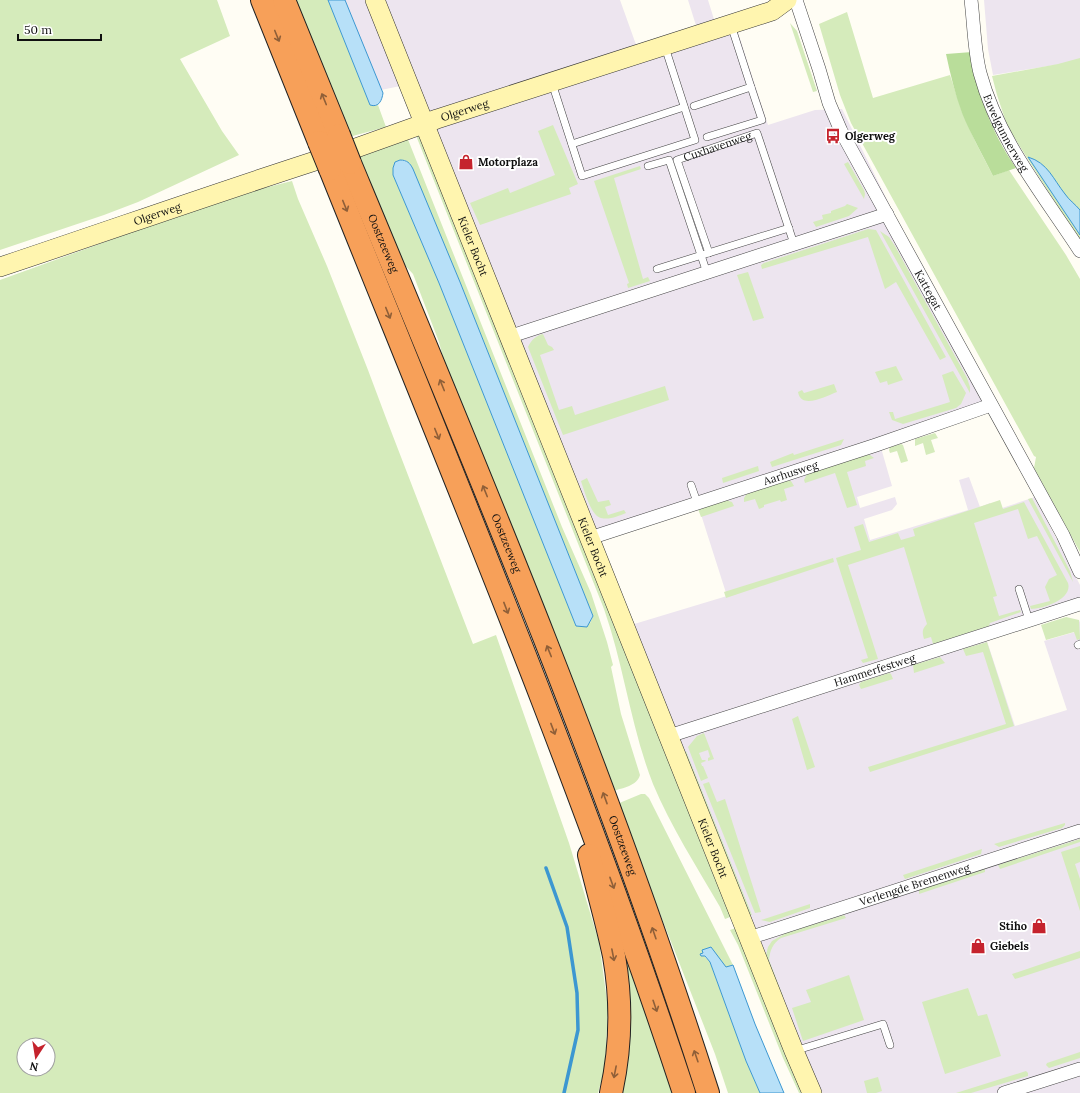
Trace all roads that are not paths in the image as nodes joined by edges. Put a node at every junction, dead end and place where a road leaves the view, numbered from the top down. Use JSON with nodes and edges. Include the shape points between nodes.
{"nodes":[{"id":1,"x":262,"y":0,"type":"edge"},
{"id":2,"x":284,"y":0,"type":"edge"},
{"id":3,"x":374,"y":0,"type":"edge"},
{"id":4,"x":787,"y":0,"type":"edge"},
{"id":5,"x":796,"y":0,"type":"edge"},
{"id":6,"x":972,"y":0,"type":"edge"},
{"id":7,"x":731,"y":24,"type":"junction"},
{"id":8,"x":664,"y":45,"type":"junction"},
{"id":9,"x":551,"y":81,"type":"junction"},
{"id":10,"x":751,"y":87,"type":"junction"},
{"id":11,"x":694,"y":106,"type":"dead end"},
{"id":12,"x":684,"y":107,"type":"junction"},
{"id":13,"x":423,"y":124,"type":"junction"},
{"id":14,"x":707,"y":137,"type":"dead end"},
{"id":15,"x":572,"y":144,"type":"junction"},
{"id":16,"x":335,"y":153,"type":"junction"},
{"id":17,"x":648,"y":166,"type":"dead end"},
{"id":18,"x":886,"y":214,"type":"junction"},
{"id":19,"x":789,"y":228,"type":"junction"},
{"id":20,"x":794,"y":244,"type":"junction"},
{"id":21,"x":1080,"y":251,"type":"edge"},
{"id":22,"x":709,"y":253,"type":"junction"},
{"id":23,"x":701,"y":256,"type":"junction"},
{"id":24,"x":0,"y":267,"type":"edge"},
{"id":25,"x":657,"y":269,"type":"dead end"},
{"id":26,"x":707,"y":273,"type":"junction"},
{"id":27,"x":508,"y":337,"type":"junction"},
{"id":28,"x":991,"y":405,"type":"junction"},
{"id":29,"x":691,"y":485,"type":"dead end"},
{"id":30,"x":697,"y":502,"type":"junction"},
{"id":31,"x":590,"y":538,"type":"junction"},
{"id":32,"x":1080,"y":572,"type":"edge"},
{"id":33,"x":1020,"y":589,"type":"dead end"},
{"id":34,"x":1080,"y":604,"type":"edge"},
{"id":35,"x":1029,"y":620,"type":"junction"},
{"id":36,"x":669,"y":736,"type":"junction"},
{"id":37,"x":574,"y":781,"type":"junction"},
{"id":38,"x":1080,"y":831,"type":"edge"},
{"id":39,"x":749,"y":938,"type":"junction"},
{"id":40,"x":890,"y":1045,"type":"dead end"},
{"id":41,"x":794,"y":1051,"type":"junction"},
{"id":42,"x":1080,"y":1069,"type":"edge"},
{"id":43,"x":611,"y":1093,"type":"edge"},
{"id":44,"x":684,"y":1093,"type":"edge"},
{"id":45,"x":708,"y":1093,"type":"edge"},
{"id":46,"x":812,"y":1093,"type":"edge"},
{"id":47,"x":1004,"y":1093,"type":"edge"}],
"edges":[{"from":1,"to":16,"type":"highway","name":"Oostzeeweg","one_way":true},
{"from":16,"to":2,"type":"highway","name":"Oostzeeweg","one_way":true},
{"from":3,"to":13,"type":"street","name":"Kieler Bocht"},
{"from":4,"to":7,"type":"street","name":"Olgerweg","via":[[772,11]]},
{"from":5,"to":18,"type":"street","name":"Kattegat","via":[[834,116]]},
{"from":6,"to":21,"type":"street","name":"Euvelgunnerweg","via":[[980,71],[992,108],[1004,134]]},
{"from":7,"to":8,"type":"street","name":"Olgerweg"},
{"from":7,"to":10,"type":"lane"},
{"from":8,"to":9,"type":"street","name":"Olgerweg"},
{"from":8,"to":12,"type":"lane"},
{"from":9,"to":13,"type":"street","name":"Olgerweg"},
{"from":9,"to":15,"type":"lane"},
{"from":10,"to":11,"type":"lane"},
{"from":10,"to":14,"type":"lane","via":[[762,120]]},
{"from":12,"to":15,"type":"lane"},
{"from":12,"to":15,"type":"lane","via":[[695,140],[582,176]]},
{"from":13,"to":16,"type":"street","name":"Olgerweg"},
{"from":13,"to":27,"type":"street","name":"Kieler Bocht"},
{"from":16,"to":24,"type":"street","name":"Olgerweg"},
{"from":16,"to":37,"type":"highway","name":"Oostzeeweg","one_way":true,"via":[[489,564]]},
{"from":45,"to":16,"type":"highway","name":"Oostzeeweg","one_way":true,"via":[[632,871],[564,687],[473,460]]},
{"from":17,"to":23,"type":"lane","name":"Cuxhavenweg","via":[[669,160]]},
{"from":18,"to":20,"type":"street"},
{"from":18,"to":28,"type":"street","name":"Kattegat"},
{"from":19,"to":20,"type":"lane","name":"Cuxhavenweg"},
{"from":19,"to":22,"type":"lane"},
{"from":19,"to":22,"type":"lane","name":"Cuxhavenweg","via":[[757,133],[677,160]]},
{"from":20,"to":26,"type":"street"},
{"from":22,"to":23,"type":"lane"},
{"from":23,"to":25,"type":"lane"},
{"from":23,"to":26,"type":"lane","name":"Cuxhavenweg"},
{"from":26,"to":27,"type":"street"},
{"from":27,"to":31,"type":"street","name":"Kieler Bocht"},
{"from":28,"to":30,"type":"street","name":"Aarhusweg","via":[[880,444]]},
{"from":28,"to":32,"type":"street","name":"Kattegat","via":[[1063,535]]},
{"from":29,"to":30,"type":"lane"},
{"from":30,"to":31,"type":"street","name":"Aarhusweg"},
{"from":31,"to":36,"type":"street","name":"Kieler Bocht"},
{"from":33,"to":35,"type":"lane"},
{"from":34,"to":35,"type":"street","name":"Hammerfestweg"},
{"from":35,"to":36,"type":"street","name":"Hammerfestweg"},
{"from":36,"to":39,"type":"street","name":"Kieler Bocht"},
{"from":37,"to":43,"type":"highway","one_way":true,"via":[[617,975],[620,1009],[618,1052]]},
{"from":37,"to":44,"type":"highway","name":"Oostzeeweg","one_way":true},
{"from":38,"to":39,"type":"street","name":"Verlengde Bremenweg"},
{"from":39,"to":41,"type":"street","name":"Kieler Bocht"},
{"from":40,"to":41,"type":"lane","via":[[883,1024]]},
{"from":41,"to":46,"type":"street","name":"Kieler Bocht"},
{"from":42,"to":47,"type":"street"}]}
